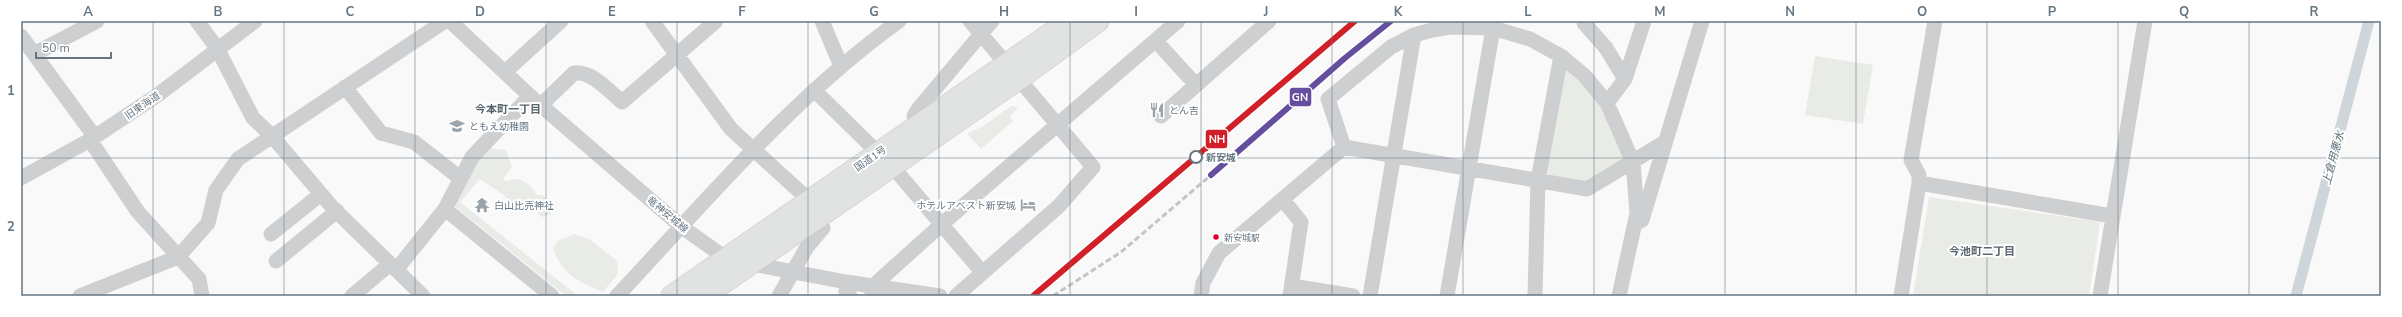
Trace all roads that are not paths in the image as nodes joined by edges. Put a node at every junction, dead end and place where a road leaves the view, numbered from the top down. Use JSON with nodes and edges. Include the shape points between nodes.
{"nodes":[{"id":1,"x":97,"y":21,"type":"edge"},
{"id":2,"x":197,"y":21,"type":"edge"},
{"id":3,"x":256,"y":21,"type":"edge"},
{"id":4,"x":445,"y":21,"type":"edge"},
{"id":5,"x":450,"y":21,"type":"edge"},
{"id":6,"x":561,"y":21,"type":"edge"},
{"id":7,"x":652,"y":21,"type":"edge"},
{"id":8,"x":716,"y":21,"type":"edge"},
{"id":9,"x":822,"y":21,"type":"edge"},
{"id":10,"x":992,"y":21,"type":"edge"},
{"id":11,"x":1069,"y":21,"type":"edge"},
{"id":12,"x":1098,"y":21,"type":"edge"},
{"id":13,"x":1178,"y":21,"type":"edge"},
{"id":14,"x":1269,"y":21,"type":"edge"},
{"id":15,"x":1586,"y":21,"type":"edge"},
{"id":16,"x":1644,"y":21,"type":"edge"},
{"id":17,"x":1702,"y":21,"type":"edge"},
{"id":18,"x":1935,"y":21,"type":"edge"},
{"id":19,"x":2145,"y":21,"type":"edge"},
{"id":20,"x":891,"y":23,"type":"edge"},
{"id":21,"x":977,"y":25,"type":"edge"},
{"id":22,"x":1493,"y":28,"type":"junction"},
{"id":23,"x":1414,"y":35,"type":"junction"},
{"id":24,"x":21,"y":36,"type":"edge"},
{"id":25,"x":1156,"y":42,"type":"junction"},
{"id":26,"x":217,"y":48,"type":"junction"},
{"id":27,"x":34,"y":54,"type":"junction"},
{"id":28,"x":676,"y":54,"type":"junction"},
{"id":29,"x":1561,"y":56,"type":"junction"},
{"id":30,"x":841,"y":66,"type":"junction"},
{"id":31,"x":1014,"y":71,"type":"junction"},
{"id":32,"x":505,"y":72,"type":"junction"},
{"id":33,"x":1625,"y":79,"type":"junction"},
{"id":34,"x":1196,"y":85,"type":"junction"},
{"id":35,"x":345,"y":87,"type":"junction"},
{"id":36,"x":814,"y":90,"type":"junction"},
{"id":37,"x":536,"y":100,"type":"junction"},
{"id":38,"x":1607,"y":102,"type":"junction"},
{"id":39,"x":914,"y":116,"type":"dead end"},
{"id":40,"x":1161,"y":116,"type":"dead end"},
{"id":41,"x":1057,"y":125,"type":"junction"},
{"id":42,"x":271,"y":135,"type":"junction"},
{"id":43,"x":93,"y":139,"type":"junction"},
{"id":44,"x":1665,"y":142,"type":"junction"},
{"id":45,"x":1344,"y":147,"type":"junction"},
{"id":46,"x":752,"y":149,"type":"junction"},
{"id":47,"x":1394,"y":156,"type":"junction"},
{"id":48,"x":887,"y":158,"type":"junction"},
{"id":49,"x":1633,"y":162,"type":"junction"},
{"id":50,"x":1469,"y":168,"type":"junction"},
{"id":51,"x":21,"y":178,"type":"edge"},
{"id":52,"x":460,"y":178,"type":"junction"},
{"id":53,"x":1538,"y":180,"type":"junction"},
{"id":54,"x":1919,"y":183,"type":"junction"},
{"id":55,"x":321,"y":194,"type":"junction"},
{"id":56,"x":809,"y":200,"type":"junction"},
{"id":57,"x":1283,"y":200,"type":"junction"},
{"id":58,"x":445,"y":209,"type":"junction"},
{"id":59,"x":337,"y":211,"type":"junction"},
{"id":60,"x":2112,"y":216,"type":"junction"},
{"id":61,"x":1635,"y":223,"type":"junction"},
{"id":62,"x":942,"y":224,"type":"junction"},
{"id":63,"x":682,"y":227,"type":"junction"},
{"id":64,"x":823,"y":228,"type":"dead end"},
{"id":65,"x":271,"y":234,"type":"dead end"},
{"id":66,"x":178,"y":257,"type":"junction"},
{"id":67,"x":728,"y":259,"type":"junction"},
{"id":68,"x":276,"y":261,"type":"dead end"},
{"id":69,"x":751,"y":263,"type":"junction"},
{"id":70,"x":393,"y":267,"type":"junction"},
{"id":71,"x":791,"y":271,"type":"junction"},
{"id":72,"x":982,"y":272,"type":"junction"},
{"id":73,"x":848,"y":289,"type":"edge"},
{"id":74,"x":872,"y":291,"type":"edge"},
{"id":75,"x":1291,"y":291,"type":"edge"},
{"id":76,"x":80,"y":296,"type":"edge"},
{"id":77,"x":202,"y":296,"type":"edge"},
{"id":78,"x":352,"y":296,"type":"edge"},
{"id":79,"x":423,"y":296,"type":"edge"},
{"id":80,"x":552,"y":296,"type":"edge"},
{"id":81,"x":617,"y":296,"type":"edge"},
{"id":82,"x":672,"y":296,"type":"edge"},
{"id":83,"x":704,"y":296,"type":"edge"},
{"id":84,"x":774,"y":296,"type":"edge"},
{"id":85,"x":779,"y":296,"type":"edge"},
{"id":86,"x":940,"y":296,"type":"edge"},
{"id":87,"x":956,"y":296,"type":"edge"},
{"id":88,"x":1201,"y":296,"type":"edge"},
{"id":89,"x":1353,"y":296,"type":"edge"},
{"id":90,"x":1370,"y":296,"type":"edge"},
{"id":91,"x":1447,"y":296,"type":"edge"},
{"id":92,"x":1535,"y":296,"type":"edge"},
{"id":93,"x":1619,"y":296,"type":"edge"},
{"id":94,"x":1901,"y":296,"type":"edge"},
{"id":95,"x":2100,"y":296,"type":"edge"}],
"edges":[{"from":1,"to":27,"type":"street"},
{"from":2,"to":26,"type":"street"},
{"from":3,"to":26,"type":"street","name":"旧東海道"},
{"from":4,"to":35,"type":"street"},
{"from":5,"to":32,"type":"street","name":"竜神安城線"},
{"from":6,"to":32,"type":"street"},
{"from":7,"to":28,"type":"street"},
{"from":8,"to":28,"type":"street"},
{"from":9,"to":30,"type":"street"},
{"from":10,"to":21,"type":"street"},
{"from":11,"to":31,"type":"highway","name":"国道1号"},
{"from":12,"to":31,"type":"highway","name":"国道1号"},
{"from":13,"to":25,"type":"street"},
{"from":14,"to":34,"type":"street"},
{"from":15,"to":33,"type":"street","via":[[1584,23],[1606,48]]},
{"from":16,"to":33,"type":"street"},
{"from":17,"to":44,"type":"street"},
{"from":18,"to":54,"type":"street","via":[[1911,160],[1919,175]]},
{"from":19,"to":60,"type":"street"},
{"from":20,"to":30,"type":"street"},
{"from":21,"to":31,"type":"street"},
{"from":21,"to":39,"type":"street"},
{"from":22,"to":23,"type":"street","via":[[1451,27]]},
{"from":22,"to":29,"type":"street","via":[[1530,39]]},
{"from":22,"to":50,"type":"street"},
{"from":23,"to":45,"type":"street","via":[[1391,47],[1328,99]]},
{"from":23,"to":47,"type":"street"},
{"from":24,"to":27,"type":"street"},
{"from":25,"to":34,"type":"street"},
{"from":25,"to":41,"type":"street"},
{"from":26,"to":42,"type":"street","via":[[253,118]]},
{"from":26,"to":43,"type":"street","name":"旧東海道","via":[[160,94]]},
{"from":27,"to":43,"type":"street"},
{"from":28,"to":37,"type":"street","via":[[622,102],[587,74],[580,72],[574,72]]},
{"from":28,"to":46,"type":"street","via":[[725,122]]},
{"from":29,"to":38,"type":"street","via":[[1585,76]]},
{"from":29,"to":53,"type":"street"},
{"from":30,"to":36,"type":"street"},
{"from":31,"to":41,"type":"street"},
{"from":31,"to":48,"type":"highway","name":"国道1号"},
{"from":32,"to":37,"type":"street","name":"竜神安城線"},
{"from":33,"to":38,"type":"street"},
{"from":34,"to":40,"type":"street"},
{"from":35,"to":42,"type":"street"},
{"from":35,"to":52,"type":"street","via":[[382,133],[414,142]]},
{"from":36,"to":46,"type":"street"},
{"from":36,"to":48,"type":"street","via":[[872,147]]},
{"from":37,"to":52,"type":"street","via":[[472,157]]},
{"from":37,"to":63,"type":"street","name":"竜神安城線"},
{"from":38,"to":49,"type":"street"},
{"from":41,"to":62,"type":"street"},
{"from":41,"to":72,"type":"street","via":[[1093,166],[1059,206]]},
{"from":42,"to":55,"type":"street"},
{"from":42,"to":66,"type":"street","via":[[238,159],[216,190],[208,223]]},
{"from":43,"to":51,"type":"street","name":"旧東海道"},
{"from":43,"to":66,"type":"street","via":[[138,212]]},
{"from":44,"to":49,"type":"street"},
{"from":44,"to":61,"type":"street","via":[[1642,220]]},
{"from":45,"to":47,"type":"street"},
{"from":45,"to":57,"type":"street"},
{"from":46,"to":56,"type":"street"},
{"from":46,"to":63,"type":"street"},
{"from":47,"to":50,"type":"street"},
{"from":47,"to":90,"type":"street"},
{"from":48,"to":56,"type":"highway","name":"国道1号"},
{"from":48,"to":62,"type":"street"},
{"from":48,"to":69,"type":"highway","name":"国道1号"},
{"from":49,"to":53,"type":"street","via":[[1587,189]]},
{"from":49,"to":61,"type":"street","via":[[1637,213]]},
{"from":50,"to":53,"type":"street"},
{"from":50,"to":91,"type":"street"},
{"from":52,"to":58,"type":"street"},
{"from":53,"to":92,"type":"street"},
{"from":54,"to":60,"type":"street"},
{"from":54,"to":94,"type":"street"},
{"from":55,"to":59,"type":"street"},
{"from":55,"to":65,"type":"street"},
{"from":56,"to":67,"type":"highway","name":"国道1号"},
{"from":57,"to":75,"type":"street","via":[[1301,222]]},
{"from":57,"to":88,"type":"street","via":[[1219,253],[1203,283]]},
{"from":58,"to":70,"type":"street"},
{"from":58,"to":80,"type":"street"},
{"from":59,"to":68,"type":"street"},
{"from":59,"to":70,"type":"street"},
{"from":60,"to":95,"type":"street"},
{"from":61,"to":93,"type":"street"},
{"from":62,"to":72,"type":"street"},
{"from":62,"to":74,"type":"street"},
{"from":63,"to":67,"type":"street","name":"竜神安城線"},
{"from":63,"to":81,"type":"street"},
{"from":64,"to":71,"type":"street"},
{"from":66,"to":76,"type":"street"},
{"from":66,"to":77,"type":"street","via":[[199,279]]},
{"from":67,"to":69,"type":"street","name":"竜神安城線"},
{"from":67,"to":82,"type":"highway","name":"国道1号"},
{"from":69,"to":71,"type":"street","name":"竜神安城線"},
{"from":69,"to":83,"type":"highway","name":"国道1号"},
{"from":70,"to":78,"type":"street"},
{"from":70,"to":79,"type":"street"},
{"from":71,"to":73,"type":"street","name":"竜神安城線"},
{"from":71,"to":84,"type":"street"},
{"from":71,"to":85,"type":"street"},
{"from":72,"to":87,"type":"street"},
{"from":73,"to":74,"type":"street","name":"竜神安城線"},
{"from":74,"to":86,"type":"street","name":"竜神安城線"},
{"from":75,"to":89,"type":"street"}]}
